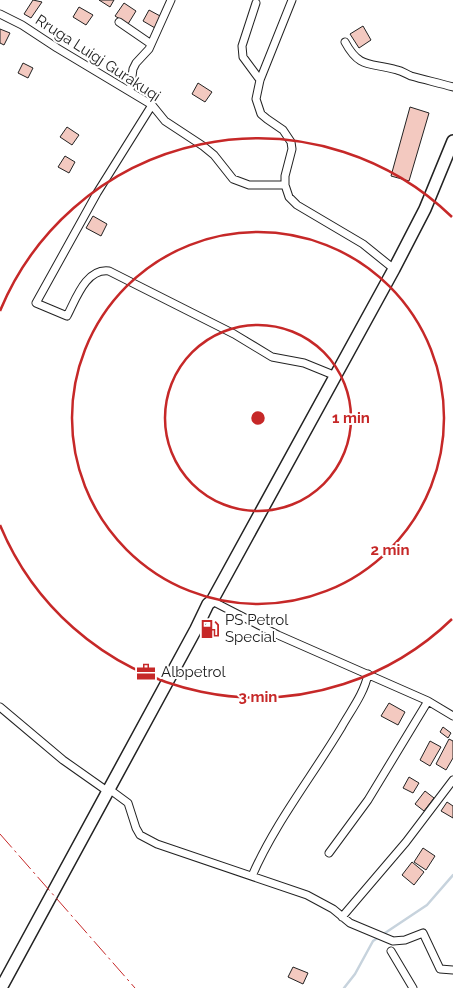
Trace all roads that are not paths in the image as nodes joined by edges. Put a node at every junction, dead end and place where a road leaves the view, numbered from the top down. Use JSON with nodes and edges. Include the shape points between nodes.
{"nodes":[{"id":1,"x":171,"y":0,"type":"edge"},
{"id":2,"x":292,"y":0,"type":"edge"},
{"id":3,"x":256,"y":3,"type":"dead end"},
{"id":4,"x":0,"y":14,"type":"edge"},
{"id":5,"x":119,"y":22,"type":"dead end"},
{"id":6,"x":345,"y":42,"type":"dead end"},
{"id":7,"x":151,"y":44,"type":"junction"},
{"id":8,"x":260,"y":80,"type":"junction"},
{"id":9,"x":453,"y":87,"type":"edge"},
{"id":10,"x":130,"y":91,"type":"junction"},
{"id":11,"x":152,"y":105,"type":"junction"},
{"id":12,"x":453,"y":141,"type":"edge"},
{"id":13,"x":285,"y":184,"type":"junction"},
{"id":14,"x":394,"y":270,"type":"junction"},
{"id":15,"x":336,"y":376,"type":"junction"},
{"id":16,"x":212,"y":601,"type":"junction"},
{"id":17,"x":368,"y":674,"type":"junction"},
{"id":18,"x":428,"y":701,"type":"junction"},
{"id":19,"x":0,"y":707,"type":"edge"},
{"id":20,"x":453,"y":716,"type":"edge"},
{"id":21,"x":453,"y":780,"type":"edge"},
{"id":22,"x":108,"y":790,"type":"junction"},
{"id":23,"x":329,"y":853,"type":"dead end"},
{"id":24,"x":252,"y":876,"type":"junction"},
{"id":25,"x":342,"y":917,"type":"junction"},
{"id":26,"x":391,"y":950,"type":"dead end"},
{"id":27,"x":453,"y":970,"type":"edge"},
{"id":28,"x":0,"y":988,"type":"edge"},
{"id":29,"x":412,"y":988,"type":"edge"}],
"edges":[{"from":1,"to":7,"type":"street"},
{"from":2,"to":8,"type":"street"},
{"from":3,"to":8,"type":"street","via":[[241,53]]},
{"from":4,"to":10,"type":"street","name":"Rruga Luigj Gurakuqi"},
{"from":5,"to":7,"type":"street"},
{"from":6,"to":9,"type":"street","via":[[363,63]]},
{"from":7,"to":10,"type":"street","via":[[133,69]]},
{"from":8,"to":13,"type":"street","via":[[258,107],[291,142]]},
{"from":10,"to":11,"type":"street","name":"Rruga Luigj Gurakuqi"},
{"from":11,"to":13,"type":"street","name":"Rruga Luigj Gurakuqi","via":[[165,121],[203,146],[233,179],[250,185]]},
{"from":11,"to":15,"type":"street","via":[[97,193],[36,303],[67,316],[91,276],[102,270],[109,271],[272,357],[304,363]]},
{"from":12,"to":14,"type":"main road"},
{"from":13,"to":14,"type":"street","via":[[289,197],[297,205],[362,244]]},
{"from":14,"to":15,"type":"main road"},
{"from":15,"to":16,"type":"main road"},
{"from":16,"to":17,"type":"street","via":[[278,635]]},
{"from":16,"to":22,"type":"main road"},
{"from":17,"to":18,"type":"street"},
{"from":17,"to":24,"type":"street","via":[[362,694],[283,817]]},
{"from":18,"to":20,"type":"street"},
{"from":18,"to":23,"type":"street","via":[[368,800]]},
{"from":19,"to":22,"type":"street","via":[[63,760]]},
{"from":21,"to":25,"type":"street","via":[[406,842]]},
{"from":22,"to":24,"type":"street","via":[[128,803],[143,838]]},
{"from":22,"to":28,"type":"main road"},
{"from":24,"to":25,"type":"street","via":[[308,894]]},
{"from":25,"to":27,"type":"street","via":[[393,941],[423,933],[440,969]]},
{"from":26,"to":29,"type":"street"}]}
